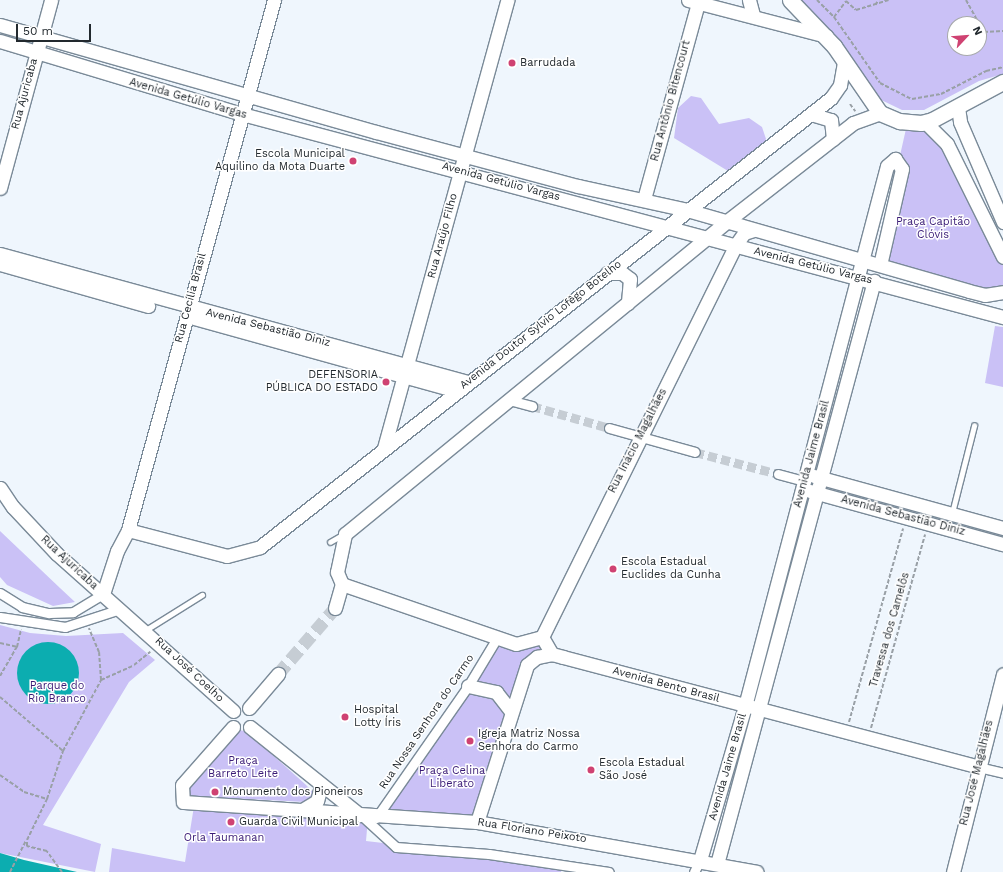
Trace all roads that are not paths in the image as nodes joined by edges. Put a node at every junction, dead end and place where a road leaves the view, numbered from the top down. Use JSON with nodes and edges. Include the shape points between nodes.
{"nodes":[{"id":1,"x":51,"y":0,"type":"edge"},
{"id":2,"x":274,"y":0,"type":"edge"},
{"id":3,"x":507,"y":0,"type":"edge"},
{"id":4,"x":749,"y":0,"type":"edge"},
{"id":5,"x":790,"y":0,"type":"edge"},
{"id":6,"x":693,"y":1,"type":"edge"},
{"id":7,"x":753,"y":15,"type":"junction"},
{"id":8,"x":0,"y":25,"type":"edge"},
{"id":9,"x":41,"y":36,"type":"junction"},
{"id":10,"x":826,"y":36,"type":"junction"},
{"id":11,"x":0,"y":41,"type":"edge"},
{"id":12,"x":37,"y":51,"type":"junction"},
{"id":13,"x":844,"y":62,"type":"junction"},
{"id":14,"x":1003,"y":82,"type":"edge"},
{"id":15,"x":248,"y":95,"type":"junction"},
{"id":16,"x":958,"y":107,"type":"junction"},
{"id":17,"x":880,"y":113,"type":"junction"},
{"id":18,"x":242,"y":114,"type":"junction"},
{"id":19,"x":811,"y":114,"type":"junction"},
{"id":20,"x":925,"y":122,"type":"junction"},
{"id":21,"x":832,"y":139,"type":"junction"},
{"id":22,"x":466,"y":154,"type":"junction"},
{"id":23,"x":460,"y":172,"type":"junction"},
{"id":24,"x":0,"y":188,"type":"edge"},
{"id":25,"x":644,"y":199,"type":"junction"},
{"id":26,"x":687,"y":210,"type":"junction"},
{"id":27,"x":726,"y":222,"type":"junction"},
{"id":28,"x":1003,"y":222,"type":"edge"},
{"id":29,"x":668,"y":225,"type":"junction"},
{"id":30,"x":754,"y":230,"type":"junction"},
{"id":31,"x":708,"y":238,"type":"junction"},
{"id":32,"x":735,"y":246,"type":"junction"},
{"id":33,"x":0,"y":254,"type":"edge"},
{"id":34,"x":1003,"y":257,"type":"edge"},
{"id":35,"x":865,"y":260,"type":"junction"},
{"id":36,"x":0,"y":264,"type":"edge"},
{"id":37,"x":880,"y":265,"type":"junction"},
{"id":38,"x":607,"y":273,"type":"junction"},
{"id":39,"x":860,"y":278,"type":"junction"},
{"id":40,"x":874,"y":281,"type":"junction"},
{"id":41,"x":1003,"y":292,"type":"edge"},
{"id":42,"x":628,"y":303,"type":"junction"},
{"id":43,"x":187,"y":312,"type":"junction"},
{"id":44,"x":1003,"y":317,"type":"edge"},
{"id":45,"x":405,"y":368,"type":"junction"},
{"id":46,"x":467,"y":382,"type":"junction"},
{"id":47,"x":457,"y":391,"type":"junction"},
{"id":48,"x":509,"y":400,"type":"junction"},
{"id":49,"x":532,"y":406,"type":"tunnel mouth"},
{"id":50,"x":974,"y":426,"type":"dead end"},
{"id":51,"x":609,"y":428,"type":"tunnel mouth"},
{"id":52,"x":640,"y":437,"type":"junction"},
{"id":53,"x":384,"y":448,"type":"junction"},
{"id":54,"x":695,"y":452,"type":"tunnel mouth"},
{"id":55,"x":778,"y":474,"type":"tunnel mouth"},
{"id":56,"x":822,"y":478,"type":"junction"},
{"id":57,"x":804,"y":481,"type":"junction"},
{"id":58,"x":0,"y":488,"type":"edge"},
{"id":59,"x":818,"y":493,"type":"junction"},
{"id":60,"x":952,"y":514,"type":"junction"},
{"id":61,"x":1003,"y":528,"type":"edge"},
{"id":62,"x":128,"y":530,"type":"junction"},
{"id":63,"x":344,"y":534,"type":"junction"},
{"id":64,"x":330,"y":542,"type":"dead end"},
{"id":65,"x":1003,"y":544,"type":"edge"},
{"id":66,"x":342,"y":584,"type":"junction"},
{"id":67,"x":0,"y":593,"type":"edge"},
{"id":68,"x":103,"y":594,"type":"junction"},
{"id":69,"x":202,"y":595,"type":"dead end"},
{"id":70,"x":335,"y":608,"type":"tunnel mouth"},
{"id":71,"x":120,"y":609,"type":"junction"},
{"id":72,"x":0,"y":617,"type":"edge"},
{"id":73,"x":146,"y":630,"type":"junction"},
{"id":74,"x":542,"y":637,"type":"junction"},
{"id":75,"x":496,"y":638,"type":"junction"},
{"id":76,"x":516,"y":644,"type":"junction"},
{"id":77,"x":552,"y":654,"type":"junction"},
{"id":78,"x":527,"y":665,"type":"junction"},
{"id":79,"x":276,"y":673,"type":"tunnel mouth"},
{"id":80,"x":1003,"y":674,"type":"edge"},
{"id":81,"x":468,"y":686,"type":"junction"},
{"id":82,"x":745,"y":706,"type":"junction"},
{"id":83,"x":241,"y":709,"type":"junction"},
{"id":84,"x":510,"y":710,"type":"junction"},
{"id":85,"x":759,"y":710,"type":"junction"},
{"id":86,"x":233,"y":727,"type":"junction"},
{"id":87,"x":250,"y":727,"type":"junction"},
{"id":88,"x":978,"y":767,"type":"junction"},
{"id":89,"x":1003,"y":773,"type":"edge"},
{"id":90,"x":321,"y":786,"type":"junction"},
{"id":91,"x":302,"y":810,"type":"junction"},
{"id":92,"x":362,"y":816,"type":"junction"},
{"id":93,"x":376,"y":818,"type":"junction"},
{"id":94,"x":477,"y":822,"type":"junction"},
{"id":95,"x":700,"y":860,"type":"junction"},
{"id":96,"x":713,"y":868,"type":"edge"},
{"id":97,"x":609,"y":872,"type":"edge"},
{"id":98,"x":694,"y":872,"type":"edge"},
{"id":99,"x":756,"y":872,"type":"edge"},
{"id":100,"x":953,"y":872,"type":"edge"}],
"edges":[{"from":1,"to":9,"type":"street","name":"Rua Ajuricaba"},
{"from":2,"to":15,"type":"street","name":"Rua Cecília Brasil"},
{"from":3,"to":22,"type":"street","name":"Rua Araújo Filho"},
{"from":4,"to":7,"type":"street"},
{"from":5,"to":10,"type":"main road"},
{"from":6,"to":7,"type":"street"},
{"from":6,"to":25,"type":"street","name":"Rua Antônio Bitencourt"},
{"from":7,"to":10,"type":"street"},
{"from":8,"to":9,"type":"street","name":"Avenida Getúlio Vargas"},
{"from":9,"to":12,"type":"street","name":"Rua Ajuricaba"},
{"from":9,"to":15,"type":"street","name":"Avenida Getúlio Vargas"},
{"from":10,"to":13,"type":"main road"},
{"from":11,"to":12,"type":"street","name":"Avenida Getúlio Vargas"},
{"from":12,"to":18,"type":"street","name":"Avenida Getúlio Vargas","via":[[139,86]]},
{"from":12,"to":24,"type":"street","name":"Rua Ajuricaba"},
{"from":13,"to":17,"type":"main road"},
{"from":13,"to":19,"type":"street","name":"Avenida Doutor Sylvio Lofêgo Botelho","via":[[840,86]]},
{"from":14,"to":16,"type":"main road"},
{"from":15,"to":18,"type":"street","name":"Rua Cecília Brasil"},
{"from":15,"to":22,"type":"street","name":"Avenida Getúlio Vargas"},
{"from":16,"to":20,"type":"main road"},
{"from":16,"to":28,"type":"street","via":[[960,122]]},
{"from":17,"to":20,"type":"main road","via":[[908,123]]},
{"from":17,"to":21,"type":"street","via":[[853,122]]},
{"from":18,"to":23,"type":"street","name":"Avenida Getúlio Vargas"},
{"from":18,"to":43,"type":"street","name":"Rua Cecília Brasil"},
{"from":19,"to":21,"type":"street","via":[[831,120]]},
{"from":19,"to":26,"type":"street","name":"Avenida Doutor Sylvio Lofêgo Botelho"},
{"from":20,"to":34,"type":"street","via":[[947,144]]},
{"from":21,"to":27,"type":"street"},
{"from":22,"to":23,"type":"street","name":"Rua Araújo Filho"},
{"from":22,"to":25,"type":"street","name":"Avenida Getúlio Vargas","via":[[578,186]]},
{"from":23,"to":29,"type":"street","name":"Avenida Getúlio Vargas"},
{"from":23,"to":45,"type":"street","name":"Rua Araújo Filho"},
{"from":25,"to":26,"type":"street","name":"Avenida Getúlio Vargas"},
{"from":26,"to":27,"type":"street","name":"Avenida Getúlio Vargas"},
{"from":26,"to":29,"type":"street","name":"Avenida Doutor Sylvio Lofêgo Botelho"},
{"from":27,"to":30,"type":"street","name":"Avenida Getúlio Vargas"},
{"from":27,"to":31,"type":"street"},
{"from":29,"to":31,"type":"street","name":"Avenida Getúlio Vargas"},
{"from":29,"to":38,"type":"street","name":"Avenida Doutor Sylvio Lofêgo Botelho"},
{"from":30,"to":32,"type":"street","name":"Rua Inácio Magalhães","via":[[744,233]]},
{"from":30,"to":35,"type":"street","name":"Avenida Getúlio Vargas"},
{"from":31,"to":32,"type":"street","name":"Avenida Getúlio Vargas"},
{"from":31,"to":42,"type":"street"},
{"from":32,"to":39,"type":"street","name":"Avenida Getúlio Vargas"},
{"from":32,"to":52,"type":"street","name":"Rua Inácio Magalhães"},
{"from":33,"to":43,"type":"street","name":"Avenida Sebastião Diniz"},
{"from":35,"to":37,"type":"street","name":"Avenida Getúlio Vargas"},
{"from":35,"to":37,"type":"street","name":"Avenida Jaime Brasil","via":[[888,166],[895,159],[902,169]]},
{"from":35,"to":39,"type":"street","name":"Avenida Jaime Brasil"},
{"from":36,"to":43,"type":"street","name":"Avenida Sebastião Diniz"},
{"from":37,"to":41,"type":"street","name":"Avenida Getúlio Vargas","via":[[985,295]]},
{"from":38,"to":42,"type":"street","via":[[622,273],[630,279]]},
{"from":38,"to":46,"type":"street","name":"Avenida Doutor Sylvio Lofêgo Botelho"},
{"from":39,"to":40,"type":"street","name":"Avenida Getúlio Vargas"},
{"from":39,"to":57,"type":"street","name":"Avenida Jaime Brasil"},
{"from":40,"to":44,"type":"street","name":"Avenida Getúlio Vargas"},
{"from":40,"to":56,"type":"street","name":"Avenida Jaime Brasil"},
{"from":42,"to":48,"type":"street"},
{"from":43,"to":45,"type":"street","name":"Avenida Sebastião Diniz"},
{"from":43,"to":62,"type":"street","name":"Rua Cecília Brasil"},
{"from":45,"to":46,"type":"street","name":"Avenida Sebastião Diniz"},
{"from":45,"to":47,"type":"street","name":"Avenida Sebastião Diniz"},
{"from":45,"to":53,"type":"street","name":"Rua Araújo Filho"},
{"from":46,"to":47,"type":"street","name":"Avenida Doutor Sylvio Lofêgo Botelho"},
{"from":47,"to":53,"type":"street","name":"Avenida Doutor Sylvio Lofêgo Botelho"},
{"from":48,"to":49,"type":"street"},
{"from":48,"to":63,"type":"street"},
{"from":50,"to":60,"type":"lane"},
{"from":51,"to":52,"type":"street"},
{"from":52,"to":54,"type":"street"},
{"from":52,"to":74,"type":"street","name":"Rua Inácio Magalhães"},
{"from":53,"to":62,"type":"street","name":"Avenida Doutor Sylvio Lofêgo Botelho","via":[[260,547],[238,555],[213,553]]},
{"from":55,"to":57,"type":"street"},
{"from":56,"to":57,"type":"street","name":"Avenida Sebastião Diniz"},
{"from":56,"to":59,"type":"street","name":"Avenida Jaime Brasil"},
{"from":56,"to":60,"type":"street","name":"Avenida Sebastião Diniz"},
{"from":57,"to":59,"type":"street","name":"Avenida Sebastião Diniz"},
{"from":57,"to":82,"type":"street","name":"Avenida Jaime Brasil"},
{"from":58,"to":68,"type":"street","name":"Rua Ajuricaba","via":[[13,508],[57,554]]},
{"from":59,"to":65,"type":"street","name":"Avenida Sebastião Diniz"},
{"from":59,"to":85,"type":"street","name":"Avenida Jaime Brasil"},
{"from":60,"to":61,"type":"street","name":"Avenida Sebastião Diniz"},
{"from":62,"to":68,"type":"street","name":"Rua Cecília Brasil","via":[[117,551]]},
{"from":63,"to":64,"type":"lane"},
{"from":63,"to":66,"type":"street","via":[[337,572]]},
{"from":66,"to":70,"type":"street"},
{"from":66,"to":75,"type":"street"},
{"from":67,"to":68,"type":"street","via":[[31,610],[59,613],[73,612]]},
{"from":68,"to":71,"type":"street","name":"Rua Ajuricaba"},
{"from":69,"to":73,"type":"lane"},
{"from":71,"to":72,"type":"street","via":[[65,627]]},
{"from":71,"to":73,"type":"street","name":"Rua Ajuricaba"},
{"from":73,"to":83,"type":"street","name":"Rua José Coelho"},
{"from":74,"to":76,"type":"street"},
{"from":74,"to":77,"type":"street"},
{"from":75,"to":76,"type":"street"},
{"from":75,"to":81,"type":"street","name":"Rua Nossa Senhora do Carmo"},
{"from":76,"to":78,"type":"street","via":[[524,653]]},
{"from":77,"to":78,"type":"street","via":[[537,657]]},
{"from":77,"to":82,"type":"street","name":"Avenida Bento Brasil"},
{"from":78,"to":84,"type":"street"},
{"from":79,"to":83,"type":"street"},
{"from":80,"to":88,"type":"street","name":"Rua José Magalhães"},
{"from":81,"to":84,"type":"street","via":[[496,692]]},
{"from":81,"to":93,"type":"street","name":"Rua Nossa Senhora do Carmo"},
{"from":82,"to":85,"type":"street","name":"Avenida Bento Brasil"},
{"from":82,"to":95,"type":"street","name":"Avenida Jaime Brasil"},
{"from":83,"to":86,"type":"street"},
{"from":83,"to":87,"type":"street"},
{"from":84,"to":94,"type":"street"},
{"from":85,"to":88,"type":"street","name":"Avenida Bento Brasil"},
{"from":85,"to":96,"type":"street","name":"Avenida Jaime Brasil"},
{"from":86,"to":87,"type":"street"},
{"from":86,"to":91,"type":"street","name":"Rua Floriano Peixoto","via":[[182,785],[180,794],[186,803],[220,802]]},
{"from":87,"to":90,"type":"street"},
{"from":88,"to":89,"type":"street","name":"Avenida Bento Brasil"},
{"from":88,"to":100,"type":"street","name":"Rua José Magalhães"},
{"from":90,"to":91,"type":"street","via":[[317,801]]},
{"from":90,"to":92,"type":"street"},
{"from":91,"to":92,"type":"street","name":"Rua Floriano Peixoto"},
{"from":92,"to":93,"type":"street","name":"Rua Floriano Peixoto"},
{"from":92,"to":97,"type":"street","via":[[396,847],[495,855]]},
{"from":93,"to":94,"type":"street","name":"Rua Floriano Peixoto"},
{"from":94,"to":95,"type":"street","name":"Rua Floriano Peixoto"},
{"from":95,"to":96,"type":"street","name":"Rua Floriano Peixoto"},
{"from":95,"to":98,"type":"street"},
{"from":96,"to":99,"type":"street","name":"Rua Floriano Peixoto"}]}
